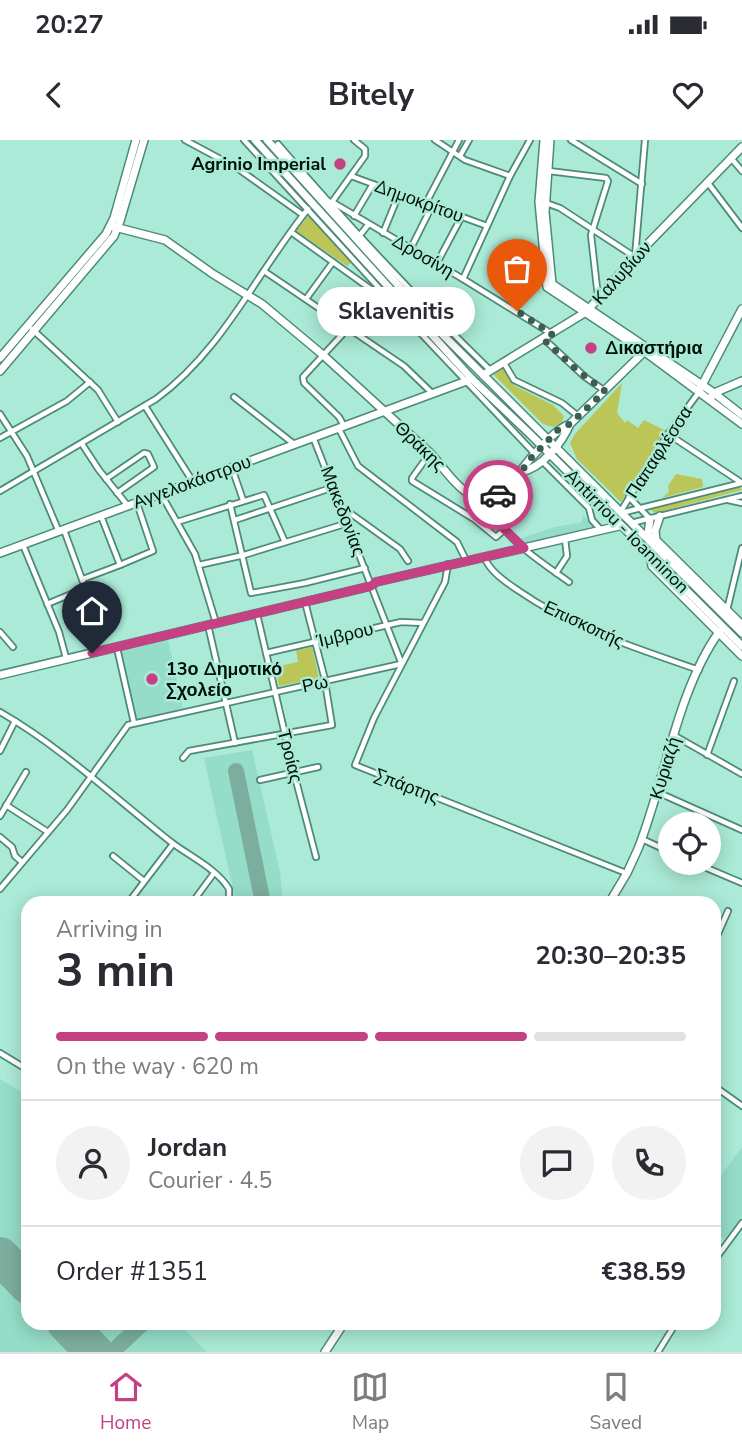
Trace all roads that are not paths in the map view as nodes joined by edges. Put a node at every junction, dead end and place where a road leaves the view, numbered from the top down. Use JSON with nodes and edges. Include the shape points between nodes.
{"nodes":[{"id":1,"x":136,"y":140,"type":"edge"},
{"id":2,"x":144,"y":140,"type":"edge"},
{"id":3,"x":185,"y":140,"type":"edge"},
{"id":4,"x":244,"y":140,"type":"edge"},
{"id":5,"x":255,"y":140,"type":"edge"},
{"id":6,"x":267,"y":140,"type":"edge"},
{"id":7,"x":354,"y":140,"type":"edge"},
{"id":8,"x":435,"y":140,"type":"edge"},
{"id":9,"x":459,"y":140,"type":"edge"},
{"id":10,"x":469,"y":140,"type":"edge"},
{"id":11,"x":530,"y":140,"type":"edge"},
{"id":12,"x":544,"y":140,"type":"edge"},
{"id":13,"x":550,"y":140,"type":"edge"},
{"id":14,"x":571,"y":140,"type":"edge"},
{"id":15,"x":645,"y":140,"type":"edge"},
{"id":16,"x":278,"y":144,"type":"edge"},
{"id":17,"x":742,"y":147,"type":"edge"},
{"id":18,"x":453,"y":151,"type":"junction"},
{"id":19,"x":460,"y":156,"type":"junction"},
{"id":20,"x":732,"y":158,"type":"junction"},
{"id":21,"x":548,"y":170,"type":"junction"},
{"id":22,"x":742,"y":171,"type":"edge"},
{"id":23,"x":351,"y":176,"type":"junction"},
{"id":24,"x":510,"y":176,"type":"junction"},
{"id":25,"x":708,"y":183,"type":"junction"},
{"id":26,"x":373,"y":184,"type":"junction"},
{"id":27,"x":642,"y":184,"type":"junction"},
{"id":28,"x":399,"y":194,"type":"junction"},
{"id":29,"x":319,"y":195,"type":"junction"},
{"id":30,"x":330,"y":202,"type":"junction"},
{"id":31,"x":542,"y":202,"type":"junction"},
{"id":32,"x":429,"y":204,"type":"junction"},
{"id":33,"x":308,"y":209,"type":"junction"},
{"id":34,"x":303,"y":215,"type":"junction"},
{"id":35,"x":354,"y":216,"type":"junction"},
{"id":36,"x":462,"y":216,"type":"junction"},
{"id":37,"x":369,"y":225,"type":"junction"},
{"id":38,"x":115,"y":226,"type":"junction"},
{"id":39,"x":487,"y":226,"type":"junction"},
{"id":40,"x":592,"y":228,"type":"junction"},
{"id":41,"x":742,"y":228,"type":"edge"},
{"id":42,"x":291,"y":232,"type":"junction"},
{"id":43,"x":383,"y":233,"type":"junction"},
{"id":44,"x":360,"y":236,"type":"junction"},
{"id":45,"x":411,"y":248,"type":"junction"},
{"id":46,"x":635,"y":257,"type":"junction"},
{"id":47,"x":333,"y":262,"type":"junction"},
{"id":48,"x":437,"y":263,"type":"junction"},
{"id":49,"x":264,"y":271,"type":"junction"},
{"id":50,"x":463,"y":279,"type":"junction"},
{"id":51,"x":367,"y":287,"type":"junction"},
{"id":52,"x":386,"y":291,"type":"junction"},
{"id":53,"x":248,"y":295,"type":"junction"},
{"id":54,"x":598,"y":297,"type":"junction"},
{"id":55,"x":306,"y":299,"type":"junction"},
{"id":56,"x":742,"y":309,"type":"edge"},
{"id":57,"x":587,"y":310,"type":"junction"},
{"id":58,"x":348,"y":328,"type":"junction"},
{"id":59,"x":32,"y":329,"type":"junction"},
{"id":60,"x":445,"y":331,"type":"junction"},
{"id":61,"x":552,"y":334,"type":"junction"},
{"id":62,"x":544,"y":340,"type":"junction"},
{"id":63,"x":646,"y":350,"type":"junction"},
{"id":64,"x":323,"y":355,"type":"junction"},
{"id":65,"x":0,"y":358,"type":"edge"},
{"id":66,"x":504,"y":363,"type":"junction"},
{"id":67,"x":0,"y":372,"type":"edge"},
{"id":68,"x":487,"y":373,"type":"junction"},
{"id":69,"x":469,"y":380,"type":"junction"},
{"id":70,"x":742,"y":381,"type":"edge"},
{"id":71,"x":90,"y":382,"type":"junction"},
{"id":72,"x":700,"y":388,"type":"junction"},
{"id":73,"x":605,"y":391,"type":"junction"},
{"id":74,"x":432,"y":393,"type":"junction"},
{"id":75,"x":234,"y":397,"type":"dead end"},
{"id":76,"x":711,"y":397,"type":"junction"},
{"id":77,"x":145,"y":406,"type":"junction"},
{"id":78,"x":385,"y":412,"type":"junction"},
{"id":79,"x":0,"y":414,"type":"edge"},
{"id":80,"x":742,"y":415,"type":"edge"},
{"id":81,"x":579,"y":417,"type":"junction"},
{"id":82,"x":118,"y":422,"type":"junction"},
{"id":83,"x":742,"y":424,"type":"edge"},
{"id":84,"x":342,"y":427,"type":"junction"},
{"id":85,"x":11,"y":432,"type":"junction"},
{"id":86,"x":668,"y":434,"type":"junction"},
{"id":87,"x":313,"y":437,"type":"junction"},
{"id":88,"x":0,"y":438,"type":"edge"},
{"id":89,"x":553,"y":443,"type":"junction"},
{"id":90,"x":82,"y":444,"type":"junction"},
{"id":91,"x":295,"y":444,"type":"junction"},
{"id":92,"x":546,"y":450,"type":"junction"},
{"id":93,"x":430,"y":453,"type":"junction"},
{"id":94,"x":535,"y":454,"type":"junction"},
{"id":95,"x":542,"y":461,"type":"junction"},
{"id":96,"x":232,"y":468,"type":"junction"},
{"id":97,"x":33,"y":472,"type":"junction"},
{"id":98,"x":521,"y":472,"type":"junction"},
{"id":99,"x":106,"y":479,"type":"junction"},
{"id":100,"x":193,"y":482,"type":"junction"},
{"id":101,"x":742,"y":483,"type":"edge"},
{"id":102,"x":334,"y":487,"type":"junction"},
{"id":103,"x":0,"y":491,"type":"edge"},
{"id":104,"x":117,"y":493,"type":"junction"},
{"id":105,"x":161,"y":494,"type":"junction"},
{"id":106,"x":742,"y":496,"type":"edge"},
{"id":107,"x":629,"y":498,"type":"junction"},
{"id":108,"x":486,"y":499,"type":"junction"},
{"id":109,"x":243,"y":500,"type":"junction"},
{"id":110,"x":728,"y":500,"type":"junction"},
{"id":111,"x":137,"y":503,"type":"junction"},
{"id":112,"x":742,"y":503,"type":"edge"},
{"id":113,"x":230,"y":504,"type":"junction"},
{"id":114,"x":128,"y":506,"type":"junction"},
{"id":115,"x":270,"y":508,"type":"junction"},
{"id":116,"x":342,"y":508,"type":"junction"},
{"id":117,"x":642,"y":509,"type":"junction"},
{"id":118,"x":620,"y":513,"type":"junction"},
{"id":119,"x":101,"y":516,"type":"junction"},
{"id":120,"x":660,"y":516,"type":"junction"},
{"id":121,"x":650,"y":519,"type":"junction"},
{"id":122,"x":234,"y":520,"type":"junction"},
{"id":123,"x":177,"y":522,"type":"junction"},
{"id":124,"x":348,"y":523,"type":"junction"},
{"id":125,"x":630,"y":523,"type":"junction"},
{"id":126,"x":620,"y":526,"type":"junction"},
{"id":127,"x":505,"y":529,"type":"junction"},
{"id":128,"x":601,"y":530,"type":"junction"},
{"id":129,"x":61,"y":531,"type":"junction"},
{"id":130,"x":565,"y":539,"type":"junction"},
{"id":131,"x":285,"y":542,"type":"junction"},
{"id":132,"x":23,"y":545,"type":"junction"},
{"id":133,"x":653,"y":545,"type":"junction"},
{"id":134,"x":524,"y":548,"type":"junction"},
{"id":135,"x":742,"y":548,"type":"edge"},
{"id":136,"x":0,"y":553,"type":"edge"},
{"id":137,"x":244,"y":555,"type":"junction"},
{"id":138,"x":650,"y":555,"type":"junction"},
{"id":139,"x":484,"y":557,"type":"junction"},
{"id":140,"x":466,"y":560,"type":"junction"},
{"id":141,"x":408,"y":561,"type":"dead end"},
{"id":142,"x":447,"y":564,"type":"junction"},
{"id":143,"x":120,"y":565,"type":"junction"},
{"id":144,"x":200,"y":565,"type":"junction"},
{"id":145,"x":365,"y":568,"type":"junction"},
{"id":146,"x":556,"y":573,"type":"junction"},
{"id":147,"x":83,"y":579,"type":"junction"},
{"id":148,"x":569,"y":582,"type":"dead end"},
{"id":149,"x":371,"y":586,"type":"junction"},
{"id":150,"x":86,"y":588,"type":"junction"},
{"id":151,"x":305,"y":601,"type":"junction"},
{"id":152,"x":47,"y":604,"type":"junction"},
{"id":153,"x":727,"y":610,"type":"junction"},
{"id":154,"x":257,"y":613,"type":"junction"},
{"id":155,"x":98,"y":623,"type":"dead end"},
{"id":156,"x":423,"y":623,"type":"junction"},
{"id":157,"x":212,"y":624,"type":"junction"},
{"id":158,"x":388,"y":625,"type":"junction"},
{"id":159,"x":742,"y":625,"type":"edge"},
{"id":160,"x":0,"y":632,"type":"edge"},
{"id":161,"x":719,"y":632,"type":"junction"},
{"id":162,"x":742,"y":634,"type":"edge"},
{"id":163,"x":316,"y":642,"type":"junction"},
{"id":164,"x":742,"y":646,"type":"edge"},
{"id":165,"x":13,"y":647,"type":"dead end"},
{"id":166,"x":117,"y":647,"type":"junction"},
{"id":167,"x":266,"y":653,"type":"junction"},
{"id":168,"x":742,"y":656,"type":"edge"},
{"id":169,"x":66,"y":659,"type":"junction"},
{"id":170,"x":401,"y":664,"type":"junction"},
{"id":171,"x":699,"y":670,"type":"junction"},
{"id":172,"x":0,"y":675,"type":"edge"},
{"id":173,"x":734,"y":681,"type":"dead end"},
{"id":174,"x":325,"y":682,"type":"junction"},
{"id":175,"x":274,"y":693,"type":"junction"},
{"id":176,"x":227,"y":702,"type":"junction"},
{"id":177,"x":0,"y":712,"type":"edge"},
{"id":178,"x":15,"y":721,"type":"junction"},
{"id":179,"x":134,"y":723,"type":"junction"},
{"id":180,"x":285,"y":734,"type":"junction"},
{"id":181,"x":675,"y":736,"type":"junction"},
{"id":182,"x":235,"y":743,"type":"junction"},
{"id":183,"x":0,"y":751,"type":"edge"},
{"id":184,"x":707,"y":755,"type":"junction"},
{"id":185,"x":183,"y":758,"type":"dead end"},
{"id":186,"x":318,"y":767,"type":"dead end"},
{"id":187,"x":26,"y":772,"type":"dead end"},
{"id":188,"x":294,"y":773,"type":"junction"},
{"id":189,"x":742,"y":774,"type":"edge"},
{"id":190,"x":90,"y":778,"type":"junction"},
{"id":191,"x":260,"y":780,"type":"dead end"},
{"id":192,"x":657,"y":792,"type":"junction"},
{"id":193,"x":3,"y":807,"type":"edge"},
{"id":194,"x":0,"y":816,"type":"edge"},
{"id":195,"x":742,"y":830,"type":"edge"},
{"id":196,"x":48,"y":832,"type":"junction"},
{"id":197,"x":0,"y":837,"type":"edge"},
{"id":198,"x":642,"y":839,"type":"junction"},
{"id":199,"x":173,"y":844,"type":"junction"},
{"id":200,"x":658,"y":846,"type":"edge"},
{"id":201,"x":113,"y":856,"type":"dead end"},
{"id":202,"x":316,"y":857,"type":"dead end"},
{"id":203,"x":22,"y":862,"type":"junction"},
{"id":204,"x":214,"y":873,"type":"junction"},
{"id":205,"x":627,"y":873,"type":"junction"},
{"id":206,"x":721,"y":874,"type":"edge"},
{"id":207,"x":144,"y":881,"type":"junction"},
{"id":208,"x":742,"y":883,"type":"edge"},
{"id":209,"x":0,"y":889,"type":"edge"},
{"id":210,"x":133,"y":896,"type":"edge"},
{"id":211,"x":197,"y":896,"type":"edge"},
{"id":212,"x":229,"y":896,"type":"edge"},
{"id":213,"x":614,"y":896,"type":"edge"},
{"id":214,"x":727,"y":911,"type":"dead end"},
{"id":215,"x":721,"y":926,"type":"edge"},
{"id":216,"x":0,"y":1054,"type":"edge"},
{"id":217,"x":21,"y":1066,"type":"edge"},
{"id":218,"x":721,"y":1091,"type":"edge"},
{"id":219,"x":742,"y":1106,"type":"edge"},
{"id":220,"x":742,"y":1223,"type":"edge"},
{"id":221,"x":721,"y":1252,"type":"edge"},
{"id":222,"x":340,"y":1330,"type":"edge"},
{"id":223,"x":672,"y":1330,"type":"edge"},
{"id":224,"x":325,"y":1352,"type":"edge"},
{"id":225,"x":658,"y":1352,"type":"edge"}],
"edges":[{"from":1,"to":38,"type":"street"},
{"from":2,"to":38,"type":"street"},
{"from":3,"to":34,"type":"street","via":[[237,168]]},
{"from":4,"to":33,"type":"street"},
{"from":5,"to":52,"type":"street","name":"Antirriou - Ioanninon"},
{"from":6,"to":16,"type":"street","name":"Antirriou - Ioanninon"},
{"from":7,"to":23,"type":"street","via":[[365,152]]},
{"from":8,"to":18,"type":"street"},
{"from":9,"to":18,"type":"street"},
{"from":10,"to":19,"type":"street"},
{"from":11,"to":24,"type":"street"},
{"from":12,"to":31,"type":"street"},
{"from":13,"to":21,"type":"street"},
{"from":14,"to":27,"type":"street"},
{"from":15,"to":27,"type":"street"},
{"from":16,"to":29,"type":"street","name":"Antirriou - Ioanninon"},
{"from":17,"to":20,"type":"street","name":"Καλυβίων"},
{"from":18,"to":19,"type":"street"},
{"from":18,"to":32,"type":"street"},
{"from":19,"to":24,"type":"street"},
{"from":20,"to":22,"type":"street"},
{"from":20,"to":25,"type":"street","name":"Καλυβίων"},
{"from":21,"to":31,"type":"street"},
{"from":21,"to":40,"type":"street","via":[[607,179]]},
{"from":23,"to":26,"type":"street","name":"Δημοκρίτου"},
{"from":23,"to":30,"type":"street"},
{"from":24,"to":39,"type":"street"},
{"from":25,"to":41,"type":"street"},
{"from":25,"to":46,"type":"street","name":"Καλυβίων"},
{"from":26,"to":28,"type":"street","name":"Δημοκρίτου"},
{"from":26,"to":35,"type":"street"},
{"from":27,"to":46,"type":"street"},
{"from":28,"to":32,"type":"street","name":"Δημοκρίτου"},
{"from":28,"to":43,"type":"street"},
{"from":29,"to":30,"type":"street"},
{"from":29,"to":60,"type":"street","name":"Antirriou - Ioanninon"},
{"from":30,"to":35,"type":"street","name":"Δροσίνη"},
{"from":30,"to":44,"type":"street"},
{"from":31,"to":40,"type":"street"},
{"from":31,"to":57,"type":"street","via":[[551,282]]},
{"from":32,"to":36,"type":"street","name":"Δημοκρίτου"},
{"from":32,"to":45,"type":"street"},
{"from":33,"to":34,"type":"street"},
{"from":33,"to":52,"type":"street"},
{"from":34,"to":42,"type":"street"},
{"from":35,"to":37,"type":"street","name":"Δροσίνη"},
{"from":36,"to":39,"type":"street","name":"Δημοκρίτου"},
{"from":36,"to":48,"type":"street"},
{"from":37,"to":43,"type":"street","name":"Δροσίνη"},
{"from":37,"to":44,"type":"street"},
{"from":38,"to":53,"type":"street","name":"Θράκης","via":[[165,240]]},
{"from":38,"to":59,"type":"street","via":[[109,243]]},
{"from":39,"to":50,"type":"street"},
{"from":40,"to":46,"type":"street"},
{"from":40,"to":54,"type":"street"},
{"from":42,"to":47,"type":"street"},
{"from":42,"to":49,"type":"street"},
{"from":43,"to":45,"type":"street","name":"Δροσίνη"},
{"from":44,"to":60,"type":"street"},
{"from":45,"to":48,"type":"street","name":"Δροσίνη"},
{"from":46,"to":54,"type":"street","name":"Καλυβίων"},
{"from":47,"to":51,"type":"street"},
{"from":47,"to":55,"type":"street"},
{"from":48,"to":50,"type":"street","name":"Δροσίνη"},
{"from":49,"to":53,"type":"street"},
{"from":49,"to":55,"type":"street"},
{"from":50,"to":61,"type":"street","name":"Δροσίνη"},
{"from":51,"to":52,"type":"street","via":[[379,295]]},
{"from":51,"to":58,"type":"street"},
{"from":52,"to":69,"type":"street","name":"Antirriou - Ioanninon"},
{"from":53,"to":64,"type":"street","name":"Θράκης"},
{"from":53,"to":77,"type":"street","via":[[191,367]]},
{"from":54,"to":57,"type":"street","name":"Καλυβίων"},
{"from":55,"to":58,"type":"street"},
{"from":56,"to":72,"type":"street"},
{"from":57,"to":61,"type":"street","name":"Καλυβίων"},
{"from":57,"to":63,"type":"street"},
{"from":58,"to":64,"type":"street"},
{"from":58,"to":74,"type":"street","via":[[404,366]]},
{"from":59,"to":65,"type":"street"},
{"from":59,"to":67,"type":"street"},
{"from":59,"to":71,"type":"street"},
{"from":60,"to":68,"type":"street","name":"Antirriou - Ioanninon"},
{"from":61,"to":62,"type":"street","name":"Καλυβίων"},
{"from":62,"to":66,"type":"street","name":"Καλυβίων"},
{"from":62,"to":73,"type":"street"},
{"from":63,"to":72,"type":"street"},
{"from":63,"to":73,"type":"street"},
{"from":64,"to":78,"type":"street","name":"Θράκης"},
{"from":64,"to":84,"type":"street","via":[[303,380],[339,416]]},
{"from":66,"to":68,"type":"street","name":"Καλυβίων"},
{"from":66,"to":81,"type":"street","via":[[514,380],[562,403]]},
{"from":68,"to":89,"type":"street","name":"Antirriou - Ioanninon"},
{"from":69,"to":74,"type":"street","name":"Αγγελοκάστρου"},
{"from":69,"to":92,"type":"street","name":"Antirriou - Ioanninon"},
{"from":69,"to":94,"type":"street"},
{"from":70,"to":76,"type":"street"},
{"from":71,"to":82,"type":"street"},
{"from":71,"to":85,"type":"street","via":[[67,401]]},
{"from":72,"to":76,"type":"street"},
{"from":72,"to":86,"type":"street","name":"Παπαφλέσσα"},
{"from":73,"to":81,"type":"street"},
{"from":74,"to":78,"type":"street","name":"Αγγελοκάστρου"},
{"from":75,"to":91,"type":"street"},
{"from":76,"to":80,"type":"street"},
{"from":76,"to":83,"type":"street"},
{"from":77,"to":82,"type":"street"},
{"from":77,"to":100,"type":"street"},
{"from":78,"to":84,"type":"street","name":"Αγγελοκάστρου"},
{"from":78,"to":93,"type":"street","name":"Θράκης"},
{"from":79,"to":85,"type":"street"},
{"from":81,"to":89,"type":"street","via":[[559,429]]},
{"from":82,"to":90,"type":"street"},
{"from":84,"to":87,"type":"street","name":"Αγγελοκάστρου"},
{"from":84,"to":140,"type":"street","via":[[358,466],[457,542]]},
{"from":85,"to":88,"type":"street"},
{"from":85,"to":97,"type":"street"},
{"from":86,"to":101,"type":"street"},
{"from":86,"to":107,"type":"street","name":"Παπαφλέσσα"},
{"from":87,"to":91,"type":"street","name":"Αγγελοκάστρου"},
{"from":87,"to":102,"type":"street","name":"Μακεδονίας"},
{"from":89,"to":92,"type":"street"},
{"from":89,"to":118,"type":"street","name":"Antirriou - Ioanninon"},
{"from":90,"to":97,"type":"street"},
{"from":90,"to":99,"type":"street"},
{"from":91,"to":96,"type":"street","name":"Αγγελοκάστρου"},
{"from":92,"to":94,"type":"street"},
{"from":92,"to":95,"type":"street"},
{"from":92,"to":126,"type":"street","name":"Antirriou - Ioanninon"},
{"from":93,"to":108,"type":"street","name":"Θράκης","via":[[465,491]]},
{"from":93,"to":127,"type":"street","via":[[412,481],[496,537]]},
{"from":94,"to":98,"type":"street"},
{"from":95,"to":98,"type":"street"},
{"from":95,"to":128,"type":"street","via":[[589,508]]},
{"from":96,"to":100,"type":"street","name":"Αγγελοκάστρου"},
{"from":96,"to":109,"type":"street"},
{"from":97,"to":103,"type":"street"},
{"from":97,"to":129,"type":"street"},
{"from":98,"to":108,"type":"street","via":[[504,491]]},
{"from":99,"to":104,"type":"street"},
{"from":99,"to":104,"type":"street","via":[[148,454],[154,467]]},
{"from":100,"to":105,"type":"street","name":"Αγγελοκάστρου"},
{"from":101,"to":117,"type":"street"},
{"from":102,"to":115,"type":"street"},
{"from":102,"to":116,"type":"street","name":"Μακεδονίας"},
{"from":104,"to":114,"type":"street"},
{"from":105,"to":111,"type":"street","name":"Αγγελοκάστρου"},
{"from":105,"to":123,"type":"street"},
{"from":106,"to":110,"type":"street"},
{"from":107,"to":117,"type":"street"},
{"from":107,"to":118,"type":"street","name":"Παπαφλέσσα"},
{"from":108,"to":127,"type":"street","via":[[493,518]]},
{"from":109,"to":113,"type":"street"},
{"from":109,"to":115,"type":"street","via":[[264,495]]},
{"from":110,"to":112,"type":"street"},
{"from":110,"to":120,"type":"street"},
{"from":111,"to":114,"type":"street","name":"Αγγελοκάστρου"},
{"from":111,"to":143,"type":"street","via":[[153,551]]},
{"from":113,"to":122,"type":"street"},
{"from":113,"to":123,"type":"street"},
{"from":114,"to":119,"type":"street","name":"Αγγελοκάστρου"},
{"from":115,"to":122,"type":"street"},
{"from":115,"to":131,"type":"street"},
{"from":116,"to":124,"type":"street","name":"Μακεδονίας"},
{"from":116,"to":141,"type":"street","via":[[400,549]]},
{"from":117,"to":118,"type":"street"},
{"from":117,"to":121,"type":"street"},
{"from":118,"to":125,"type":"street","name":"Antirriou - Ioanninon"},
{"from":119,"to":129,"type":"street","name":"Αγγελοκάστρου"},
{"from":119,"to":143,"type":"street"},
{"from":120,"to":121,"type":"street"},
{"from":120,"to":153,"type":"street","via":[[656,539]]},
{"from":121,"to":125,"type":"street"},
{"from":121,"to":133,"type":"street","via":[[648,534]]},
{"from":122,"to":137,"type":"street"},
{"from":123,"to":144,"type":"street"},
{"from":124,"to":131,"type":"street"},
{"from":124,"to":145,"type":"street","name":"Μακεδονίας"},
{"from":125,"to":133,"type":"street","name":"Antirriou - Ioanninon"},
{"from":126,"to":128,"type":"street"},
{"from":126,"to":138,"type":"street","name":"Antirriou - Ioanninon"},
{"from":127,"to":134,"type":"street"},
{"from":128,"to":130,"type":"street"},
{"from":129,"to":132,"type":"street","name":"Αγγελοκάστρου"},
{"from":129,"to":147,"type":"street"},
{"from":130,"to":134,"type":"street"},
{"from":130,"to":146,"type":"street","via":[[567,556]]},
{"from":131,"to":137,"type":"street"},
{"from":132,"to":136,"type":"street","name":"Αγγελοκάστρου"},
{"from":132,"to":152,"type":"street"},
{"from":133,"to":162,"type":"street","name":"Antirriou - Ioanninon"},
{"from":134,"to":139,"type":"street"},
{"from":134,"to":146,"type":"street"},
{"from":135,"to":153,"type":"street"},
{"from":137,"to":144,"type":"street"},
{"from":137,"to":145,"type":"street","via":[[254,594]]},
{"from":138,"to":161,"type":"street","via":[[652,566]]},
{"from":138,"to":164,"type":"street","name":"Antirriou - Ioanninon"},
{"from":139,"to":140,"type":"street"},
{"from":139,"to":171,"type":"street","name":"Επισκοπής","via":[[499,577],[572,622]]},
{"from":140,"to":142,"type":"street"},
{"from":142,"to":149,"type":"street"},
{"from":142,"to":156,"type":"street","name":"Σπάρτης","via":[[445,582]]},
{"from":143,"to":147,"type":"street"},
{"from":144,"to":157,"type":"street"},
{"from":145,"to":149,"type":"street","name":"Μακεδονίας"},
{"from":146,"to":148,"type":"street"},
{"from":147,"to":150,"type":"street"},
{"from":149,"to":151,"type":"street"},
{"from":149,"to":158,"type":"street","name":"Μακεδονίας"},
{"from":150,"to":152,"type":"street"},
{"from":150,"to":155,"type":"street"},
{"from":151,"to":154,"type":"street"},
{"from":151,"to":163,"type":"street"},
{"from":152,"to":169,"type":"street"},
{"from":153,"to":159,"type":"street"},
{"from":154,"to":157,"type":"street"},
{"from":154,"to":167,"type":"street","name":"Τροίας"},
{"from":156,"to":158,"type":"street","name":"Ίμβρου"},
{"from":156,"to":170,"type":"street","name":"Σπάρτης"},
{"from":157,"to":166,"type":"street"},
{"from":157,"to":176,"type":"street"},
{"from":158,"to":163,"type":"street","name":"Ίμβρου"},
{"from":158,"to":170,"type":"street","name":"Μακεδονίας"},
{"from":160,"to":165,"type":"street"},
{"from":161,"to":168,"type":"street"},
{"from":161,"to":171,"type":"street","name":"Κυριαζή"},
{"from":163,"to":167,"type":"street","name":"Ίμβρου"},
{"from":163,"to":174,"type":"street"},
{"from":166,"to":169,"type":"street"},
{"from":166,"to":179,"type":"street"},
{"from":167,"to":175,"type":"street","name":"Τροίας"},
{"from":169,"to":172,"type":"street"},
{"from":170,"to":174,"type":"street","name":"Ρω"},
{"from":170,"to":205,"type":"street","name":"Σπάρτης","via":[[356,767]]},
{"from":171,"to":181,"type":"street","name":"Κυριαζή"},
{"from":173,"to":184,"type":"street"},
{"from":174,"to":175,"type":"street","name":"Ρω"},
{"from":174,"to":180,"type":"street","via":[[330,727]]},
{"from":175,"to":176,"type":"street","name":"Ρω"},
{"from":175,"to":180,"type":"street","name":"Τροίας"},
{"from":176,"to":179,"type":"street","name":"Ρω"},
{"from":176,"to":182,"type":"street"},
{"from":177,"to":178,"type":"street"},
{"from":178,"to":183,"type":"street"},
{"from":178,"to":190,"type":"street"},
{"from":179,"to":190,"type":"street"},
{"from":180,"to":182,"type":"street"},
{"from":180,"to":188,"type":"street","name":"Τροίας"},
{"from":181,"to":184,"type":"street"},
{"from":181,"to":192,"type":"street","name":"Κυριαζή"},
{"from":182,"to":185,"type":"street","via":[[189,751]]},
{"from":184,"to":189,"type":"street"},
{"from":186,"to":188,"type":"street"},
{"from":187,"to":193,"type":"street"},
{"from":188,"to":191,"type":"street"},
{"from":188,"to":202,"type":"street","name":"Τροίας"},
{"from":190,"to":196,"type":"street"},
{"from":190,"to":199,"type":"street"},
{"from":192,"to":195,"type":"street"},
{"from":192,"to":198,"type":"street","name":"Κυριαζή"},
{"from":193,"to":194,"type":"street"},
{"from":193,"to":196,"type":"street"},
{"from":196,"to":203,"type":"street"},
{"from":197,"to":203,"type":"street"},
{"from":198,"to":200,"type":"street"},
{"from":198,"to":205,"type":"street","name":"Κυριαζή"},
{"from":199,"to":204,"type":"street"},
{"from":199,"to":207,"type":"street"},
{"from":201,"to":207,"type":"street"},
{"from":203,"to":209,"type":"street"},
{"from":204,"to":211,"type":"street"},
{"from":204,"to":212,"type":"street","via":[[229,889]]},
{"from":205,"to":213,"type":"street","name":"Κυριαζή"},
{"from":206,"to":208,"type":"street"},
{"from":207,"to":210,"type":"street"},
{"from":214,"to":215,"type":"street"},
{"from":216,"to":217,"type":"street"},
{"from":218,"to":219,"type":"street"},
{"from":220,"to":221,"type":"street"},
{"from":222,"to":224,"type":"street"},
{"from":223,"to":225,"type":"street"}]}
